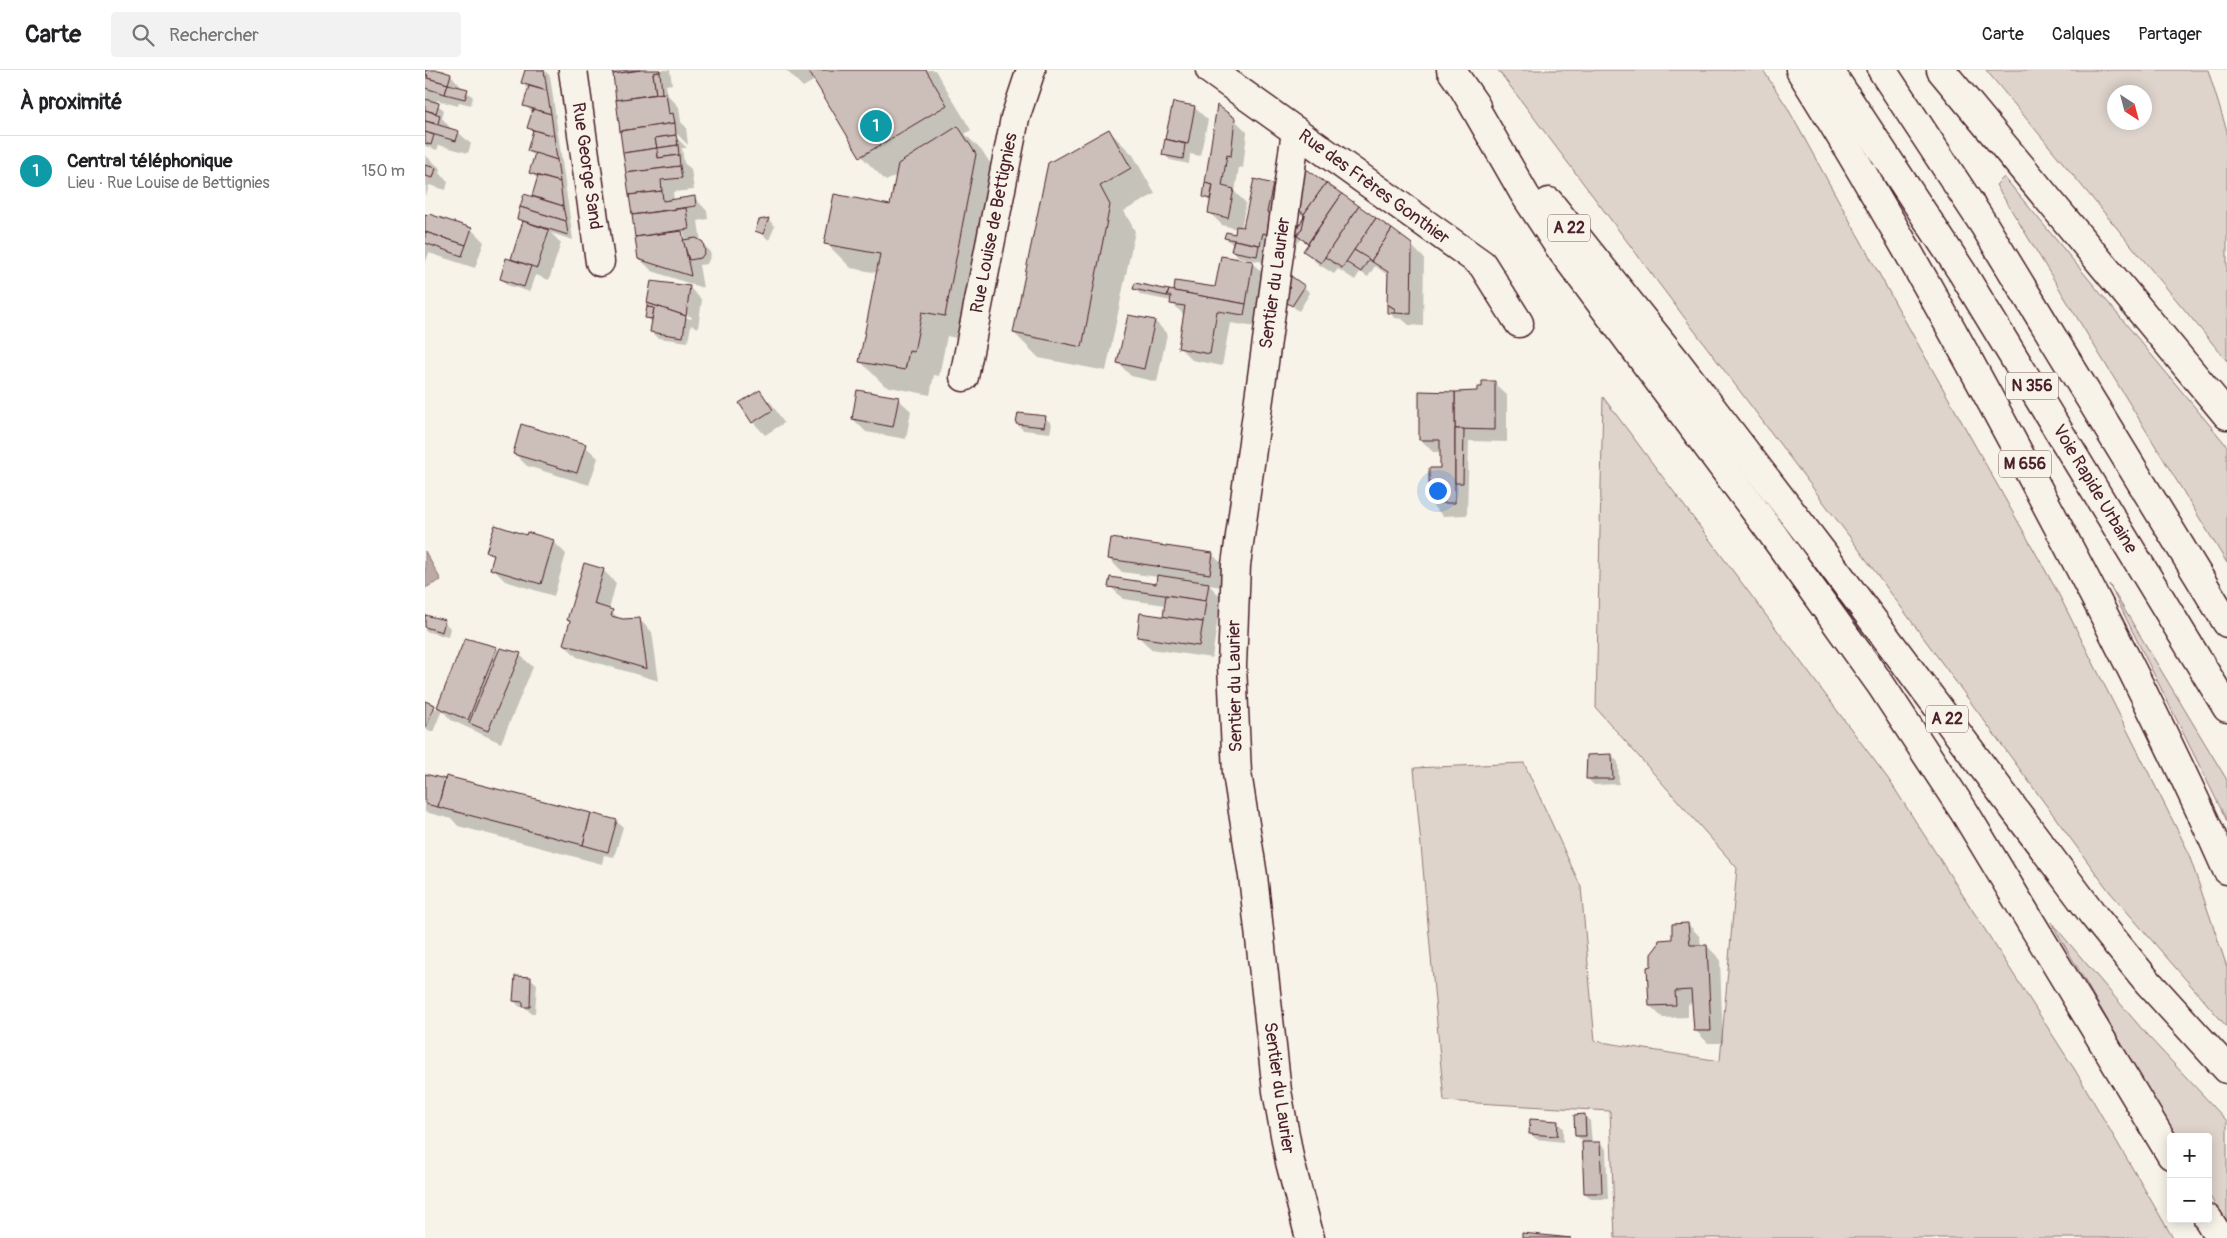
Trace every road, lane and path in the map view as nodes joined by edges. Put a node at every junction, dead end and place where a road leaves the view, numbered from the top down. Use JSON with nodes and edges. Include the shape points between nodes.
{"nodes":[{"id":1,"x":573,"y":70,"type":"edge"},
{"id":2,"x":1031,"y":70,"type":"edge"},
{"id":3,"x":1210,"y":70,"type":"edge"},
{"id":4,"x":1800,"y":70,"type":"edge"},
{"id":5,"x":1829,"y":70,"type":"edge"},
{"id":6,"x":1882,"y":70,"type":"edge"},
{"id":7,"x":1941,"y":70,"type":"edge"},
{"id":8,"x":1459,"y":81,"type":"edge"},
{"id":9,"x":1296,"y":131,"type":"junction"},
{"id":10,"x":600,"y":262,"type":"dead end"},
{"id":11,"x":1519,"y":323,"type":"dead end"},
{"id":12,"x":964,"y":377,"type":"dead end"},
{"id":13,"x":2227,"y":415,"type":"edge"},
{"id":14,"x":2227,"y":623,"type":"edge"},
{"id":15,"x":2227,"y":708,"type":"edge"},
{"id":16,"x":2227,"y":870,"type":"edge"},
{"id":17,"x":2227,"y":1069,"type":"edge"},
{"id":18,"x":2167,"y":1148,"type":"edge"},
{"id":19,"x":2211,"y":1223,"type":"edge"},
{"id":20,"x":1310,"y":1238,"type":"edge"},
{"id":21,"x":2220,"y":1238,"type":"edge"}],
"edges":[{"from":1,"to":10,"type":"main road","name":"Rue George Sand"},
{"from":2,"to":12,"type":"main road","name":"Rue Louise de Bettignies","via":[[1015,118]]},
{"from":3,"to":9,"type":"main road","name":"Rue des Frères Gonthier"},
{"from":4,"to":16,"type":"main road","number":"M 656","via":[[1899,234],[2034,481],[2141,689]]},
{"from":5,"to":15,"type":"main road","name":"Voie Rapide Urbaine","number":"N 356","via":[[1976,294]]},
{"from":6,"to":14,"type":"main road","number":"N 356","via":[[1984,225]]},
{"from":7,"to":13,"type":"main road"},
{"from":8,"to":17,"type":"main road","number":"A 22","via":[[1822,552],[2094,916],[2147,981]]},
{"from":8,"to":18,"type":"main road","via":[[1525,195],[1562,251],[1804,576],[1905,721],[1983,842]]},
{"from":9,"to":11,"type":"main road","name":"Rue des Frères Gonthier","via":[[1482,264]]},
{"from":9,"to":20,"type":"main road","name":"Sentier du Laurier","via":[[1236,565],[1232,666],[1237,772],[1253,876],[1277,1091],[1290,1162]]},
{"from":19,"to":21,"type":"main road"}]}
